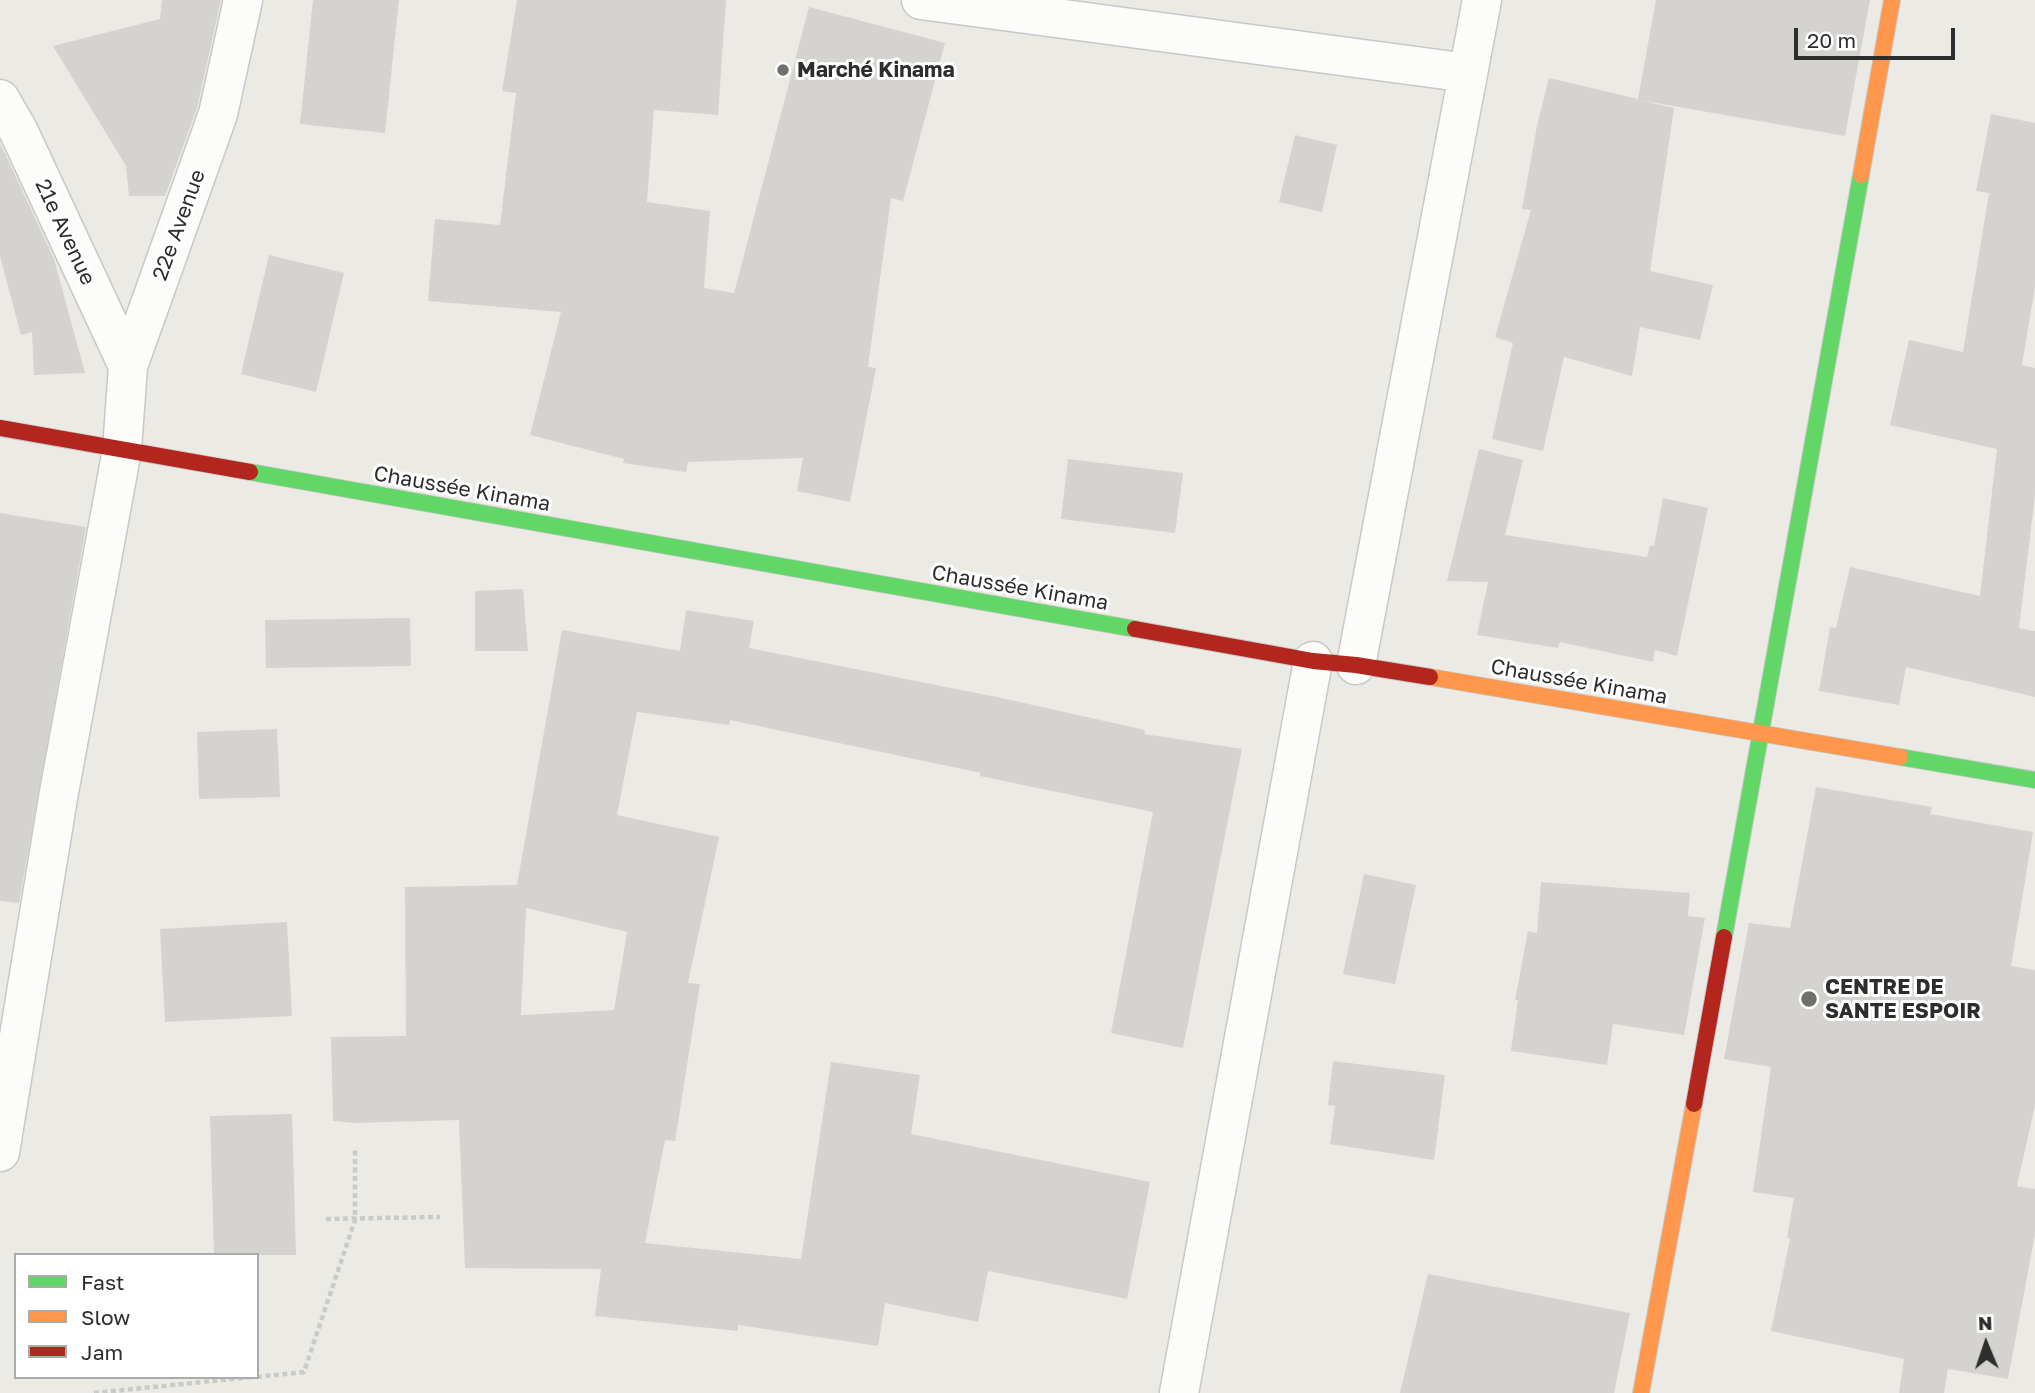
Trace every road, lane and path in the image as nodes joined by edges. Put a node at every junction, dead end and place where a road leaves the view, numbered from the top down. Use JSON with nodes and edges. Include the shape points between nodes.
{"nodes":[{"id":1,"x":243,"y":0,"type":"edge"},
{"id":2,"x":921,"y":0,"type":"edge"},
{"id":3,"x":1482,"y":0,"type":"edge"},
{"id":4,"x":1892,"y":0,"type":"edge"},
{"id":5,"x":1468,"y":74,"type":"junction"},
{"id":6,"x":0,"y":99,"type":"edge"},
{"id":7,"x":128,"y":366,"type":"junction"},
{"id":8,"x":0,"y":428,"type":"edge"},
{"id":9,"x":122,"y":450,"type":"junction"},
{"id":10,"x":1313,"y":662,"type":"junction"},
{"id":11,"x":1356,"y":665,"type":"junction"},
{"id":12,"x":1761,"y":734,"type":"junction"},
{"id":13,"x":2035,"y":779,"type":"edge"},
{"id":14,"x":355,"y":1150,"type":"dead end"},
{"id":15,"x":0,"y":1152,"type":"edge"},
{"id":16,"x":440,"y":1217,"type":"dead end"},
{"id":17,"x":326,"y":1219,"type":"dead end"},
{"id":18,"x":355,"y":1220,"type":"junction"},
{"id":19,"x":259,"y":1377,"type":"edge"},
{"id":20,"x":235,"y":1379,"type":"edge"},
{"id":21,"x":94,"y":1393,"type":"edge"},
{"id":22,"x":1179,"y":1393,"type":"edge"},
{"id":23,"x":1641,"y":1393,"type":"edge"}],
"edges":[{"from":1,"to":7,"type":"street","name":"22e Avenue","via":[[218,114]]},
{"from":2,"to":5,"type":"street"},
{"from":3,"to":5,"type":"street"},
{"from":4,"to":12,"type":"street"},
{"from":5,"to":11,"type":"street"},
{"from":6,"to":7,"type":"street","name":"21e Avenue"},
{"from":7,"to":9,"type":"street","name":"22e Avenue"},
{"from":8,"to":9,"type":"street","name":"Chaussée Kinama"},
{"from":9,"to":10,"type":"street","name":"Chaussée Kinama"},
{"from":9,"to":15,"type":"street","name":"22e Avenue"},
{"from":10,"to":11,"type":"street","name":"Chaussée Kinama"},
{"from":10,"to":22,"type":"street"},
{"from":11,"to":12,"type":"street","name":"Chaussée Kinama"},
{"from":12,"to":13,"type":"street","name":"Chaussée Kinama"},
{"from":12,"to":23,"type":"street"},
{"from":14,"to":18,"type":"path"},
{"from":16,"to":18,"type":"path"},
{"from":17,"to":18,"type":"path"},
{"from":18,"to":19,"type":"path","via":[[304,1372]]},
{"from":20,"to":21,"type":"path"}]}
